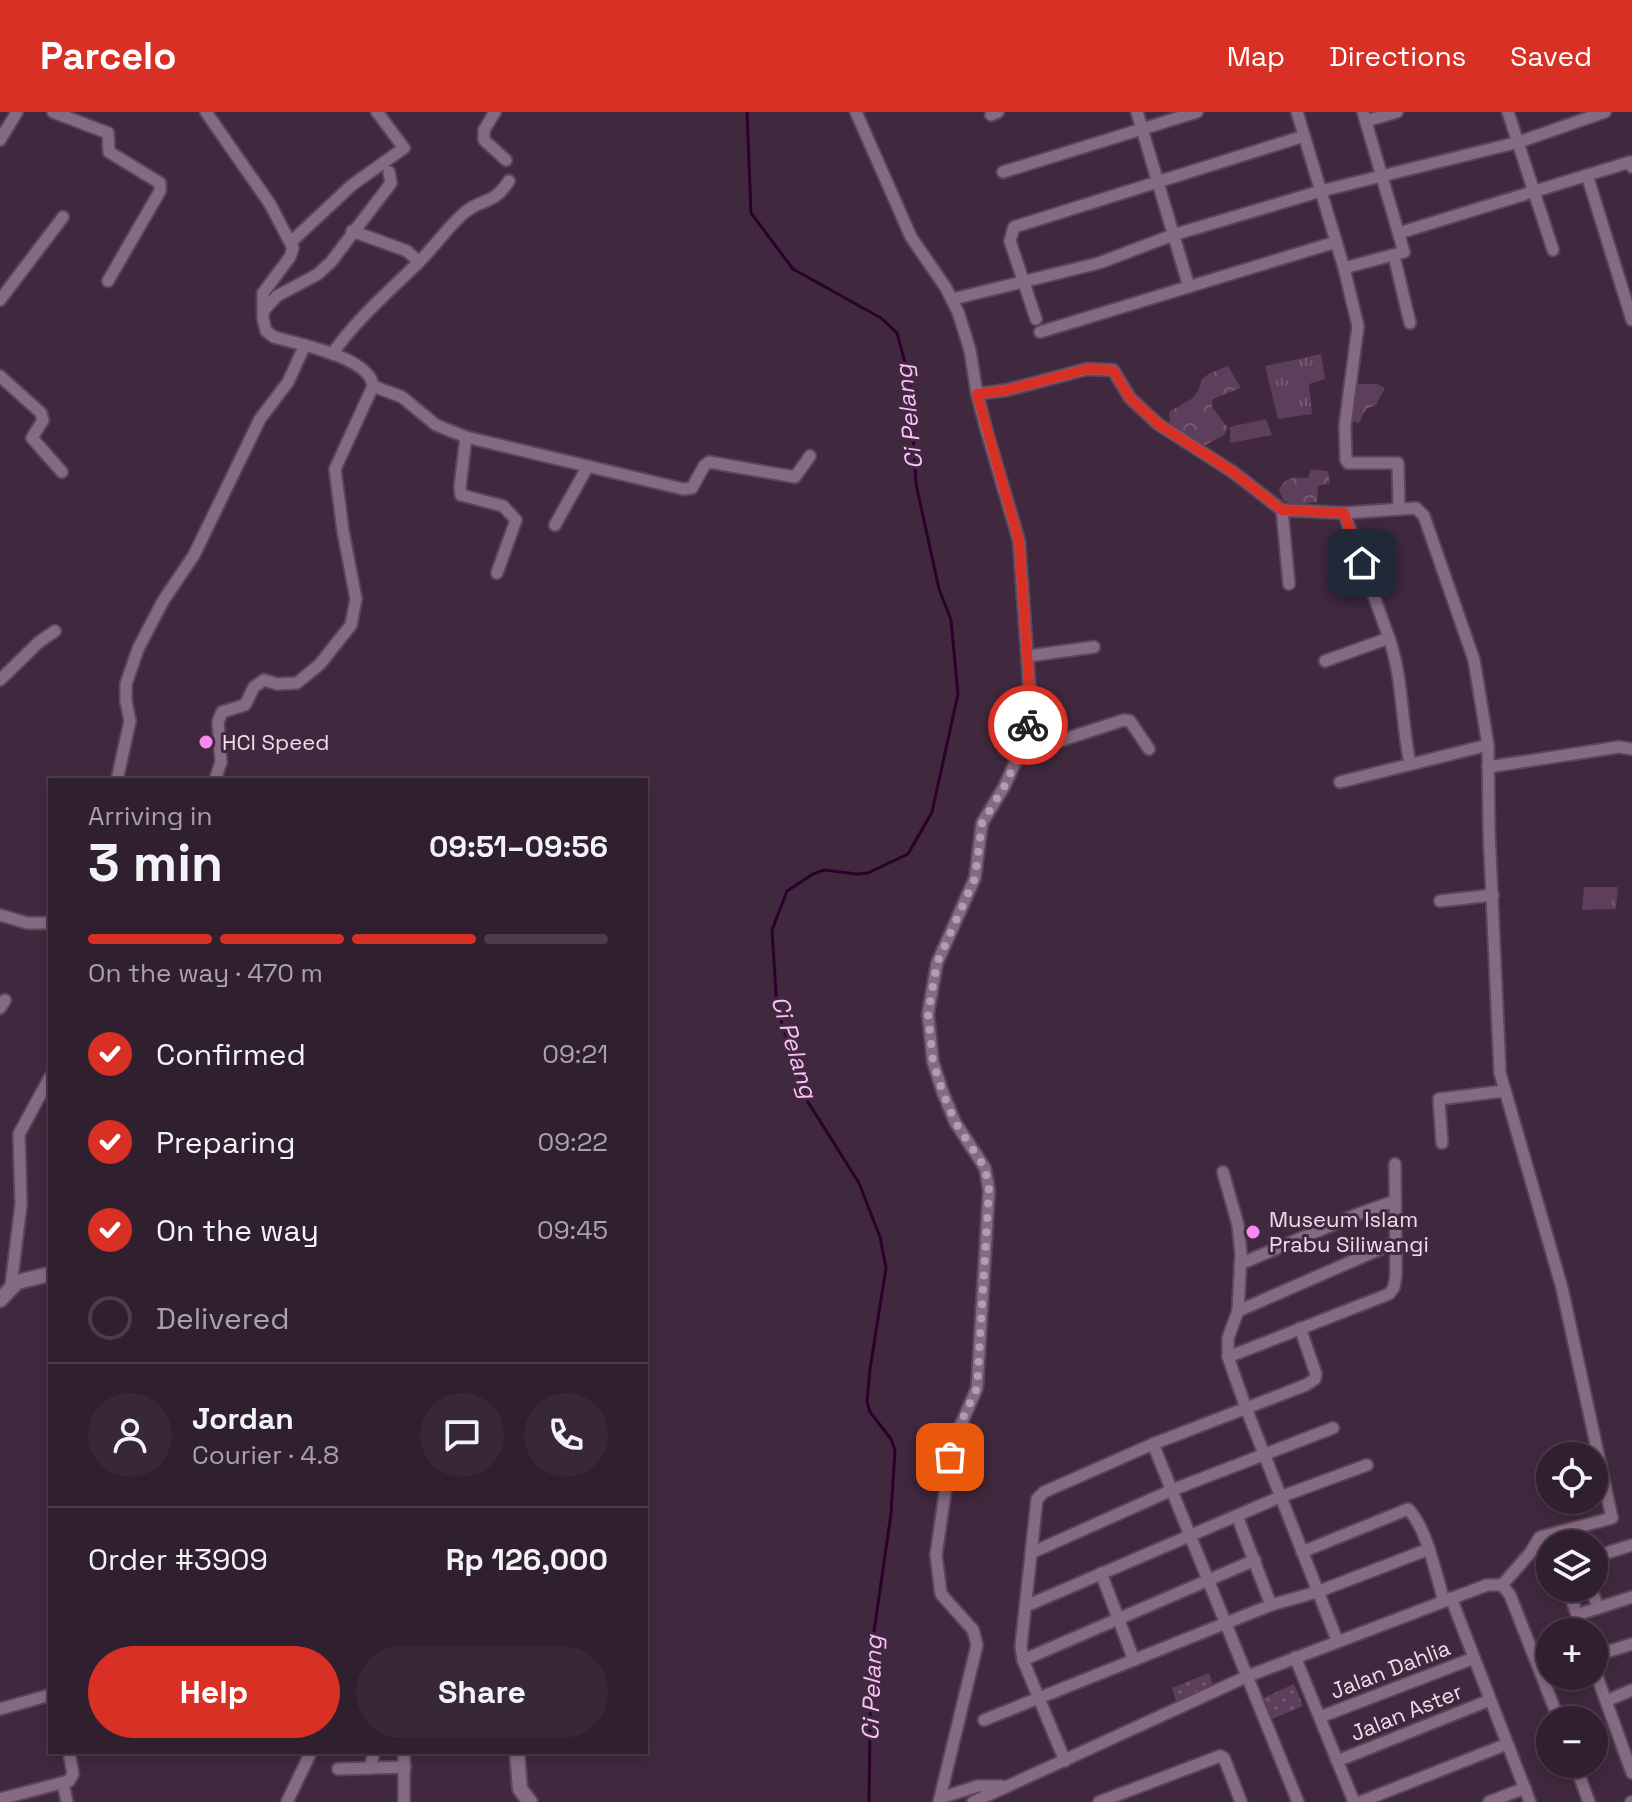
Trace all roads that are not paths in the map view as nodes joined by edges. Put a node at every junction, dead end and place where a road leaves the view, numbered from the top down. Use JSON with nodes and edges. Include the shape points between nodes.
{"nodes":[{"id":1,"x":17,"y":112,"type":"edge"},
{"id":2,"x":53,"y":112,"type":"edge"},
{"id":3,"x":206,"y":112,"type":"edge"},
{"id":4,"x":377,"y":112,"type":"edge"},
{"id":5,"x":495,"y":112,"type":"edge"},
{"id":6,"x":856,"y":112,"type":"edge"},
{"id":7,"x":1137,"y":112,"type":"edge"},
{"id":8,"x":1197,"y":112,"type":"edge"},
{"id":9,"x":1297,"y":112,"type":"edge"},
{"id":10,"x":1397,"y":112,"type":"edge"},
{"id":11,"x":1508,"y":112,"type":"edge"},
{"id":12,"x":1605,"y":112,"type":"edge"},
{"id":13,"x":1365,"y":117,"type":"edge"},
{"id":14,"x":1143,"y":129,"type":"junction"},
{"id":15,"x":1304,"y":136,"type":"junction"},
{"id":16,"x":0,"y":140,"type":"edge"},
{"id":17,"x":1519,"y":142,"type":"junction"},
{"id":18,"x":506,"y":160,"type":"dead end"},
{"id":19,"x":1631,"y":164,"type":"edge"},
{"id":20,"x":389,"y":172,"type":"dead end"},
{"id":21,"x":1003,"y":172,"type":"dead end"},
{"id":22,"x":1587,"y":175,"type":"junction"},
{"id":23,"x":1382,"y":177,"type":"junction"},
{"id":24,"x":509,"y":181,"type":"dead end"},
{"id":25,"x":1159,"y":181,"type":"junction"},
{"id":26,"x":1321,"y":191,"type":"junction"},
{"id":27,"x":1534,"y":191,"type":"junction"},
{"id":28,"x":63,"y":217,"type":"dead end"},
{"id":29,"x":352,"y":231,"type":"junction"},
{"id":30,"x":1399,"y":233,"type":"junction"},
{"id":31,"x":1173,"y":235,"type":"junction"},
{"id":32,"x":291,"y":242,"type":"junction"},
{"id":33,"x":1336,"y":242,"type":"junction"},
{"id":34,"x":1553,"y":250,"type":"dead end"},
{"id":35,"x":1394,"y":256,"type":"junction"},
{"id":36,"x":419,"y":262,"type":"junction"},
{"id":37,"x":1344,"y":268,"type":"junction"},
{"id":38,"x":108,"y":281,"type":"dead end"},
{"id":39,"x":1024,"y":283,"type":"junction"},
{"id":40,"x":1189,"y":287,"type":"junction"},
{"id":41,"x":953,"y":299,"type":"junction"},
{"id":42,"x":0,"y":300,"type":"edge"},
{"id":43,"x":264,"y":310,"type":"junction"},
{"id":44,"x":1036,"y":319,"type":"dead end"},
{"id":45,"x":1632,"y":320,"type":"edge"},
{"id":46,"x":1410,"y":323,"type":"dead end"},
{"id":47,"x":1040,"y":332,"type":"dead end"},
{"id":48,"x":305,"y":345,"type":"junction"},
{"id":49,"x":332,"y":354,"type":"junction"},
{"id":50,"x":0,"y":376,"type":"edge"},
{"id":51,"x":373,"y":386,"type":"junction"},
{"id":52,"x":977,"y":394,"type":"junction"},
{"id":53,"x":466,"y":437,"type":"junction"},
{"id":54,"x":810,"y":456,"type":"dead end"},
{"id":55,"x":588,"y":466,"type":"junction"},
{"id":56,"x":62,"y":472,"type":"dead end"},
{"id":57,"x":1399,"y":509,"type":"junction"},
{"id":58,"x":1282,"y":510,"type":"junction"},
{"id":59,"x":1344,"y":513,"type":"junction"},
{"id":60,"x":555,"y":525,"type":"dead end"},
{"id":61,"x":497,"y":573,"type":"dead end"},
{"id":62,"x":1289,"y":584,"type":"dead end"},
{"id":63,"x":55,"y":631,"type":"dead end"},
{"id":64,"x":1389,"y":638,"type":"junction"},
{"id":65,"x":1094,"y":647,"type":"dead end"},
{"id":66,"x":1028,"y":656,"type":"junction"},
{"id":67,"x":1325,"y":661,"type":"dead end"},
{"id":68,"x":0,"y":680,"type":"edge"},
{"id":69,"x":1028,"y":735,"type":"junction"},
{"id":70,"x":1488,"y":745,"type":"junction"},
{"id":71,"x":1149,"y":749,"type":"dead end"},
{"id":72,"x":1632,"y":749,"type":"edge"},
{"id":73,"x":1410,"y":763,"type":"junction"},
{"id":74,"x":1488,"y":767,"type":"junction"},
{"id":75,"x":117,"y":778,"type":"edge"},
{"id":76,"x":216,"y":778,"type":"edge"},
{"id":77,"x":1340,"y":782,"type":"dead end"},
{"id":78,"x":1493,"y":895,"type":"junction"},
{"id":79,"x":1440,"y":901,"type":"dead end"},
{"id":80,"x":0,"y":915,"type":"edge"},
{"id":81,"x":48,"y":923,"type":"edge"},
{"id":82,"x":48,"y":1081,"type":"edge"},
{"id":83,"x":1504,"y":1091,"type":"junction"},
{"id":84,"x":1442,"y":1143,"type":"dead end"},
{"id":85,"x":1395,"y":1164,"type":"dead end"},
{"id":86,"x":1223,"y":1172,"type":"dead end"},
{"id":87,"x":1395,"y":1201,"type":"junction"},
{"id":88,"x":1394,"y":1243,"type":"junction"},
{"id":89,"x":1240,"y":1264,"type":"junction"},
{"id":90,"x":48,"y":1274,"type":"edge"},
{"id":91,"x":11,"y":1286,"type":"junction"},
{"id":92,"x":0,"y":1300,"type":"edge"},
{"id":93,"x":1238,"y":1311,"type":"junction"},
{"id":94,"x":1300,"y":1328,"type":"junction"},
{"id":95,"x":1228,"y":1357,"type":"junction"},
{"id":96,"x":1246,"y":1408,"type":"junction"},
{"id":97,"x":1333,"y":1428,"type":"dead end"},
{"id":98,"x":1153,"y":1444,"type":"junction"},
{"id":99,"x":1265,"y":1456,"type":"junction"},
{"id":100,"x":1367,"y":1465,"type":"dead end"},
{"id":101,"x":1172,"y":1490,"type":"junction"},
{"id":102,"x":1280,"y":1497,"type":"junction"},
{"id":103,"x":1237,"y":1516,"type":"junction"},
{"id":104,"x":1191,"y":1536,"type":"junction"},
{"id":105,"x":1632,"y":1545,"type":"edge"},
{"id":106,"x":1429,"y":1549,"type":"junction"},
{"id":107,"x":1302,"y":1552,"type":"junction"},
{"id":108,"x":1031,"y":1553,"type":"junction"},
{"id":109,"x":1608,"y":1553,"type":"edge"},
{"id":110,"x":1255,"y":1560,"type":"junction"},
{"id":111,"x":1101,"y":1573,"type":"junction"},
{"id":112,"x":1208,"y":1579,"type":"junction"},
{"id":113,"x":1502,"y":1585,"type":"junction"},
{"id":114,"x":1317,"y":1592,"type":"junction"},
{"id":115,"x":1632,"y":1597,"type":"edge"},
{"id":116,"x":1447,"y":1600,"type":"junction"},
{"id":117,"x":1573,"y":1602,"type":"edge"},
{"id":118,"x":1596,"y":1602,"type":"edge"},
{"id":119,"x":1271,"y":1605,"type":"junction"},
{"id":120,"x":1026,"y":1606,"type":"junction"},
{"id":121,"x":1598,"y":1608,"type":"junction"},
{"id":122,"x":1118,"y":1618,"type":"junction"},
{"id":123,"x":1578,"y":1618,"type":"joint"},
{"id":124,"x":1226,"y":1623,"type":"junction"},
{"id":125,"x":1337,"y":1640,"type":"junction"},
{"id":126,"x":1632,"y":1644,"type":"edge"},
{"id":127,"x":1536,"y":1652,"type":"edge"},
{"id":128,"x":1608,"y":1652,"type":"edge"},
{"id":129,"x":1295,"y":1657,"type":"junction"},
{"id":130,"x":1474,"y":1658,"type":"junction"},
{"id":131,"x":1023,"y":1660,"type":"junction"},
{"id":132,"x":1134,"y":1660,"type":"junction"},
{"id":133,"x":1248,"y":1676,"type":"junction"},
{"id":134,"x":1602,"y":1690,"type":"edge"},
{"id":135,"x":1632,"y":1690,"type":"edge"},
{"id":136,"x":48,"y":1696,"type":"edge"},
{"id":137,"x":1038,"y":1700,"type":"junction"},
{"id":138,"x":1490,"y":1700,"type":"junction"},
{"id":139,"x":1606,"y":1701,"type":"junction"},
{"id":140,"x":0,"y":1709,"type":"edge"},
{"id":141,"x":1320,"y":1717,"type":"junction"},
{"id":142,"x":984,"y":1720,"type":"dead end"},
{"id":143,"x":1507,"y":1744,"type":"junction"},
{"id":144,"x":1628,"y":1750,"type":"edge"},
{"id":145,"x":69,"y":1754,"type":"edge"},
{"id":146,"x":310,"y":1754,"type":"edge"},
{"id":147,"x":374,"y":1754,"type":"edge"},
{"id":148,"x":404,"y":1754,"type":"edge"},
{"id":149,"x":517,"y":1754,"type":"edge"},
{"id":150,"x":1065,"y":1761,"type":"junction"},
{"id":151,"x":1337,"y":1761,"type":"junction"},
{"id":152,"x":405,"y":1767,"type":"junction"},
{"id":153,"x":370,"y":1768,"type":"junction"},
{"id":154,"x":338,"y":1769,"type":"dead end"},
{"id":155,"x":1632,"y":1773,"type":"edge"},
{"id":156,"x":1580,"y":1778,"type":"edge"},
{"id":157,"x":63,"y":1783,"type":"junction"},
{"id":158,"x":1003,"y":1786,"type":"junction"},
{"id":159,"x":1525,"y":1788,"type":"junction"},
{"id":160,"x":954,"y":1798,"type":"edge"},
{"id":161,"x":0,"y":1799,"type":"edge"},
{"id":162,"x":940,"y":1800,"type":"edge"},
{"id":163,"x":67,"y":1802,"type":"edge"},
{"id":164,"x":287,"y":1802,"type":"edge"},
{"id":165,"x":404,"y":1802,"type":"edge"},
{"id":166,"x":530,"y":1802,"type":"edge"},
{"id":167,"x":973,"y":1802,"type":"edge"},
{"id":168,"x":1099,"y":1802,"type":"edge"},
{"id":169,"x":1241,"y":1802,"type":"edge"},
{"id":170,"x":1298,"y":1802,"type":"edge"},
{"id":171,"x":1357,"y":1802,"type":"edge"},
{"id":172,"x":1489,"y":1802,"type":"edge"},
{"id":173,"x":1530,"y":1802,"type":"edge"},
{"id":174,"x":1589,"y":1802,"type":"edge"}],
"edges":[{"from":1,"to":16,"type":"street"},
{"from":2,"to":38,"type":"street","via":[[108,133],[109,152],[160,183]]},
{"from":3,"to":32,"type":"street"},
{"from":4,"to":32,"type":"street","via":[[404,148],[352,185]]},
{"from":5,"to":18,"type":"street","via":[[484,140]]},
{"from":6,"to":41,"type":"street","via":[[911,237]]},
{"from":7,"to":14,"type":"street"},
{"from":8,"to":14,"type":"street"},
{"from":9,"to":15,"type":"street"},
{"from":10,"to":13,"type":"street"},
{"from":11,"to":17,"type":"street"},
{"from":12,"to":17,"type":"street"},
{"from":13,"to":23,"type":"street"},
{"from":14,"to":21,"type":"street"},
{"from":14,"to":25,"type":"street"},
{"from":15,"to":25,"type":"street"},
{"from":15,"to":26,"type":"street"},
{"from":17,"to":23,"type":"street"},
{"from":17,"to":27,"type":"street"},
{"from":19,"to":22,"type":"street"},
{"from":20,"to":29,"type":"street","via":[[391,183]]},
{"from":22,"to":27,"type":"street"},
{"from":22,"to":45,"type":"street"},
{"from":23,"to":26,"type":"street"},
{"from":23,"to":30,"type":"street"},
{"from":24,"to":36,"type":"street","via":[[494,199],[466,211]]},
{"from":25,"to":31,"type":"street"},
{"from":25,"to":39,"type":"street","via":[[1014,227],[1010,241]]},
{"from":26,"to":31,"type":"street"},
{"from":26,"to":33,"type":"street"},
{"from":27,"to":30,"type":"street"},
{"from":27,"to":34,"type":"street"},
{"from":28,"to":42,"type":"street"},
{"from":29,"to":36,"type":"street","via":[[407,251]]},
{"from":29,"to":43,"type":"street","via":[[340,253],[318,274],[283,292]]},
{"from":30,"to":35,"type":"street","via":[[1404,252]]},
{"from":31,"to":39,"type":"street"},
{"from":31,"to":40,"type":"street"},
{"from":32,"to":43,"type":"street","via":[[290,257],[263,293]]},
{"from":33,"to":37,"type":"street"},
{"from":33,"to":40,"type":"street"},
{"from":35,"to":37,"type":"street"},
{"from":35,"to":46,"type":"street"},
{"from":36,"to":49,"type":"street"},
{"from":37,"to":57,"type":"street","via":[[1358,333],[1345,425],[1346,460],[1398,463]]},
{"from":39,"to":41,"type":"street"},
{"from":39,"to":44,"type":"street"},
{"from":40,"to":47,"type":"street"},
{"from":41,"to":52,"type":"street"},
{"from":43,"to":48,"type":"street","via":[[266,331]]},
{"from":48,"to":49,"type":"street"},
{"from":48,"to":75,"type":"street","via":[[138,649],[126,684],[130,721]]},
{"from":49,"to":51,"type":"street","via":[[364,369]]},
{"from":50,"to":56,"type":"street","via":[[41,413],[43,420],[32,438]]},
{"from":51,"to":53,"type":"street","via":[[402,397],[436,425]]},
{"from":51,"to":76,"type":"street","via":[[335,469],[356,599],[351,625],[297,683],[264,680],[245,705],[222,712]]},
{"from":52,"to":58,"type":"street","via":[[1087,369],[1113,370],[1130,398],[1158,424]]},
{"from":52,"to":66,"type":"street","via":[[1019,541]]},
{"from":53,"to":55,"type":"street"},
{"from":53,"to":61,"type":"street","via":[[461,495],[503,506],[516,520]]},
{"from":54,"to":55,"type":"street","via":[[795,477],[709,462],[686,489]]},
{"from":55,"to":60,"type":"street"},
{"from":57,"to":59,"type":"street"},
{"from":57,"to":70,"type":"street","via":[[1416,508],[1424,516],[1474,660]]},
{"from":58,"to":59,"type":"street"},
{"from":58,"to":62,"type":"street"},
{"from":59,"to":64,"type":"street"},
{"from":63,"to":68,"type":"street"},
{"from":64,"to":67,"type":"street"},
{"from":64,"to":73,"type":"street","via":[[1398,664]]},
{"from":65,"to":66,"type":"street"},
{"from":66,"to":69,"type":"street"},
{"from":69,"to":71,"type":"street","via":[[1062,740],[1124,720]]},
{"from":69,"to":162,"type":"street","via":[[982,823],[975,878],[937,963],[928,1014],[933,1062],[943,1093],[985,1168],[989,1190],[977,1388],[952,1445],[936,1555],[941,1594],[973,1630],[977,1645]]},
{"from":70,"to":73,"type":"street"},
{"from":70,"to":74,"type":"street"},
{"from":72,"to":74,"type":"street"},
{"from":73,"to":77,"type":"street"},
{"from":74,"to":78,"type":"street"},
{"from":78,"to":79,"type":"street"},
{"from":78,"to":83,"type":"street","via":[[1497,1042]]},
{"from":80,"to":81,"type":"street"},
{"from":82,"to":91,"type":"street","via":[[19,1134],[21,1204]]},
{"from":83,"to":84,"type":"street","via":[[1439,1099]]},
{"from":83,"to":113,"type":"street","via":[[1562,1288],[1612,1518],[1540,1537]]},
{"from":85,"to":87,"type":"street"},
{"from":86,"to":89,"type":"street","via":[[1238,1225]]},
{"from":87,"to":88,"type":"street"},
{"from":87,"to":89,"type":"street"},
{"from":88,"to":93,"type":"street"},
{"from":88,"to":94,"type":"street","via":[[1396,1275],[1389,1294]]},
{"from":89,"to":93,"type":"street"},
{"from":90,"to":91,"type":"street"},
{"from":91,"to":92,"type":"street"},
{"from":93,"to":95,"type":"street","via":[[1228,1338]]},
{"from":94,"to":95,"type":"street"},
{"from":94,"to":96,"type":"street","via":[[1315,1379]]},
{"from":95,"to":96,"type":"street"},
{"from":96,"to":98,"type":"street"},
{"from":96,"to":99,"type":"street"},
{"from":97,"to":99,"type":"street"},
{"from":98,"to":101,"type":"street"},
{"from":98,"to":108,"type":"street","via":[[1040,1495]]},
{"from":99,"to":101,"type":"street"},
{"from":99,"to":102,"type":"street"},
{"from":100,"to":102,"type":"street"},
{"from":101,"to":104,"type":"street"},
{"from":101,"to":108,"type":"street"},
{"from":102,"to":103,"type":"street"},
{"from":102,"to":107,"type":"street"},
{"from":103,"to":104,"type":"street"},
{"from":103,"to":110,"type":"street"},
{"from":104,"to":111,"type":"street"},
{"from":104,"to":112,"type":"street"},
{"from":105,"to":109,"type":"street"},
{"from":106,"to":107,"type":"street","via":[[1405,1509]]},
{"from":106,"to":114,"type":"street"},
{"from":106,"to":116,"type":"street"},
{"from":107,"to":114,"type":"street"},
{"from":108,"to":120,"type":"street"},
{"from":110,"to":112,"type":"street"},
{"from":110,"to":119,"type":"street"},
{"from":111,"to":120,"type":"street"},
{"from":111,"to":122,"type":"street"},
{"from":112,"to":122,"type":"street"},
{"from":112,"to":124,"type":"street"},
{"from":113,"to":116,"type":"street"},
{"from":113,"to":127,"type":"street"},
{"from":114,"to":119,"type":"street"},
{"from":114,"to":125,"type":"street"},
{"from":115,"to":121,"type":"street"},
{"from":116,"to":125,"type":"street"},
{"from":116,"to":130,"type":"street"},
{"from":117,"to":123,"type":"street"},
{"from":118,"to":121,"type":"street"},
{"from":119,"to":124,"type":"street"},
{"from":120,"to":131,"type":"street"},
{"from":121,"to":123,"type":"street"},
{"from":122,"to":131,"type":"street"},
{"from":122,"to":132,"type":"street"},
{"from":124,"to":132,"type":"street"},
{"from":124,"to":133,"type":"street"},
{"from":125,"to":129,"type":"street"},
{"from":126,"to":128,"type":"street"},
{"from":129,"to":133,"type":"street"},
{"from":129,"to":141,"type":"street"},
{"from":130,"to":138,"type":"street"},
{"from":130,"to":141,"type":"street","name":"Jalan Dahlia"},
{"from":131,"to":137,"type":"street"},
{"from":132,"to":137,"type":"street"},
{"from":133,"to":150,"type":"street"},
{"from":133,"to":170,"type":"street"},
{"from":134,"to":139,"type":"street"},
{"from":135,"to":139,"type":"street"},
{"from":136,"to":140,"type":"street"},
{"from":137,"to":142,"type":"street"},
{"from":137,"to":150,"type":"street"},
{"from":138,"to":143,"type":"street"},
{"from":138,"to":151,"type":"street","name":"Jalan Aster"},
{"from":139,"to":144,"type":"street"},
{"from":141,"to":151,"type":"street"},
{"from":143,"to":159,"type":"street"},
{"from":143,"to":171,"type":"street"},
{"from":144,"to":155,"type":"street"},
{"from":145,"to":157,"type":"street","via":[[73,1774]]},
{"from":146,"to":164,"type":"street"},
{"from":147,"to":153,"type":"street"},
{"from":148,"to":152,"type":"street"},
{"from":149,"to":166,"type":"street","via":[[521,1794]]},
{"from":150,"to":158,"type":"street"},
{"from":151,"to":171,"type":"street"},
{"from":152,"to":153,"type":"street"},
{"from":152,"to":165,"type":"street"},
{"from":153,"to":154,"type":"street"},
{"from":156,"to":174,"type":"street"},
{"from":157,"to":161,"type":"street"},
{"from":157,"to":163,"type":"street"},
{"from":158,"to":160,"type":"street","via":[[978,1786]]},
{"from":158,"to":167,"type":"street"},
{"from":159,"to":172,"type":"street"},
{"from":159,"to":173,"type":"street"},
{"from":160,"to":162,"type":"street"},
{"from":168,"to":169,"type":"street","via":[[1220,1756]]}]}
